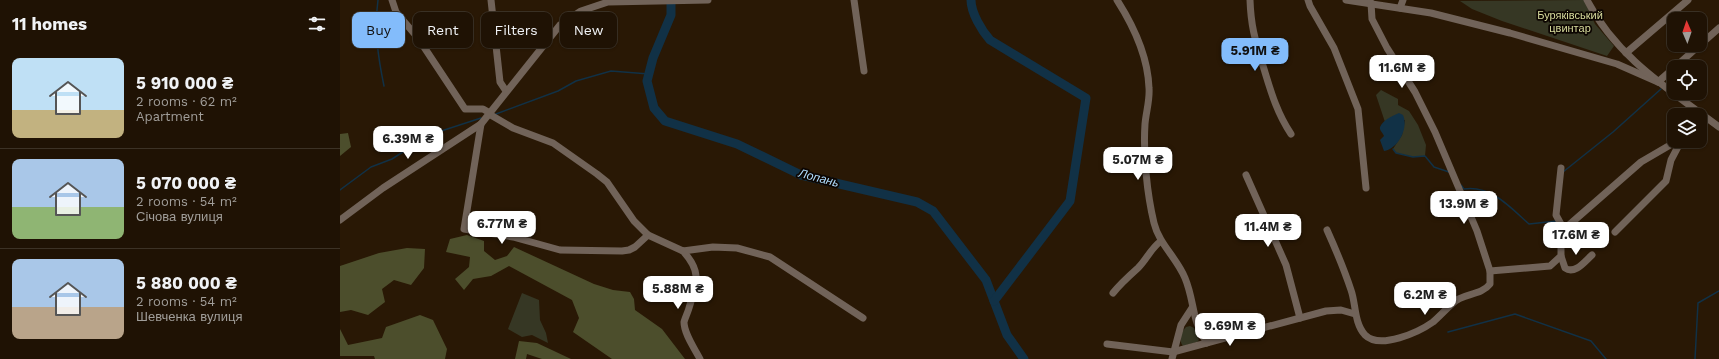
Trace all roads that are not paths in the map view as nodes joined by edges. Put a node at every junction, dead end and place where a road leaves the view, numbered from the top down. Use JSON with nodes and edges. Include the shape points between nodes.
{"nodes":[{"id":1,"x":392,"y":0,"type":"edge"},
{"id":2,"x":492,"y":0,"type":"edge"},
{"id":3,"x":708,"y":0,"type":"edge"},
{"id":4,"x":854,"y":0,"type":"edge"},
{"id":5,"x":1117,"y":0,"type":"edge"},
{"id":6,"x":1250,"y":0,"type":"edge"},
{"id":7,"x":1308,"y":0,"type":"edge"},
{"id":8,"x":1346,"y":0,"type":"edge"},
{"id":9,"x":1403,"y":0,"type":"edge"},
{"id":10,"x":1587,"y":0,"type":"edge"},
{"id":11,"x":1688,"y":0,"type":"edge"},
{"id":12,"x":695,"y":1,"type":"edge"},
{"id":13,"x":1371,"y":3,"type":"junction"},
{"id":14,"x":1400,"y":8,"type":"junction"},
{"id":15,"x":1719,"y":28,"type":"edge"},
{"id":16,"x":1626,"y":53,"type":"junction"},
{"id":17,"x":1682,"y":60,"type":"edge"},
{"id":18,"x":864,"y":71,"type":"dead end"},
{"id":19,"x":1667,"y":74,"type":"edge"},
{"id":20,"x":1658,"y":82,"type":"junction"},
{"id":21,"x":506,"y":91,"type":"junction"},
{"id":22,"x":1690,"y":108,"type":"edge"},
{"id":23,"x":490,"y":114,"type":"junction"},
{"id":24,"x":1719,"y":117,"type":"edge"},
{"id":25,"x":1707,"y":120,"type":"edge"},
{"id":26,"x":481,"y":124,"type":"junction"},
{"id":27,"x":1716,"y":125,"type":"edge"},
{"id":28,"x":1290,"y":134,"type":"dead end"},
{"id":29,"x":1667,"y":147,"type":"edge"},
{"id":30,"x":1678,"y":148,"type":"edge"},
{"id":31,"x":1561,"y":168,"type":"dead end"},
{"id":32,"x":1246,"y":175,"type":"dead end"},
{"id":33,"x":1366,"y":188,"type":"dead end"},
{"id":34,"x":340,"y":220,"type":"edge"},
{"id":35,"x":1327,"y":230,"type":"dead end"},
{"id":36,"x":1561,"y":232,"type":"junction"},
{"id":37,"x":1615,"y":232,"type":"dead end"},
{"id":38,"x":648,"y":235,"type":"junction"},
{"id":39,"x":1161,"y":240,"type":"junction"},
{"id":40,"x":683,"y":251,"type":"junction"},
{"id":41,"x":1592,"y":255,"type":"dead end"},
{"id":42,"x":1561,"y":256,"type":"junction"},
{"id":43,"x":1490,"y":271,"type":"junction"},
{"id":44,"x":1113,"y":293,"type":"dead end"},
{"id":45,"x":1192,"y":308,"type":"junction"},
{"id":46,"x":1355,"y":314,"type":"junction"},
{"id":47,"x":863,"y":318,"type":"dead end"},
{"id":48,"x":1300,"y":318,"type":"junction"},
{"id":49,"x":1207,"y":343,"type":"junction"},
{"id":50,"x":1107,"y":344,"type":"dead end"},
{"id":51,"x":1172,"y":356,"type":"edge"},
{"id":52,"x":700,"y":359,"type":"edge"}],
"edges":[{"from":1,"to":23,"type":"street","via":[[396,12],[418,38],[465,110],[483,109]]},
{"from":2,"to":21,"type":"street","via":[[500,82]]},
{"from":3,"to":12,"type":"street"},
{"from":4,"to":18,"type":"street"},
{"from":5,"to":39,"type":"street","via":[[1137,38],[1148,79],[1145,140],[1147,172],[1154,223]]},
{"from":6,"to":28,"type":"street","via":[[1251,26],[1256,46],[1272,98]]},
{"from":7,"to":33,"type":"street","via":[[1334,48],[1358,110]]},
{"from":8,"to":13,"type":"street"},
{"from":9,"to":14,"type":"street"},
{"from":10,"to":16,"type":"street","via":[[1594,14]]},
{"from":11,"to":16,"type":"street"},
{"from":12,"to":21,"type":"street","via":[[608,2],[581,11],[560,26]]},
{"from":13,"to":14,"type":"street"},
{"from":13,"to":43,"type":"street","via":[[1372,19],[1415,92],[1435,132],[1477,231]]},
{"from":14,"to":20,"type":"street","via":[[1431,13],[1517,35],[1617,64]]},
{"from":15,"to":17,"type":"street"},
{"from":16,"to":20,"type":"street"},
{"from":19,"to":20,"type":"street"},
{"from":20,"to":22,"type":"street"},
{"from":21,"to":23,"type":"street"},
{"from":23,"to":26,"type":"street"},
{"from":23,"to":38,"type":"street","via":[[513,128],[553,143],[597,174],[607,182],[634,221]]},
{"from":24,"to":27,"type":"street"},
{"from":25,"to":27,"type":"street"},
{"from":26,"to":34,"type":"street","via":[[383,188]]},
{"from":26,"to":38,"type":"street","via":[[464,230],[513,236],[560,250],[587,251],[629,250]]},
{"from":29,"to":36,"type":"street","via":[[1641,162]]},
{"from":30,"to":37,"type":"street","via":[[1666,181]]},
{"from":31,"to":36,"type":"street","via":[[1558,219],[1562,226]]},
{"from":32,"to":48,"type":"street","via":[[1286,265]]},
{"from":35,"to":46,"type":"street","via":[[1351,291]]},
{"from":36,"to":42,"type":"street"},
{"from":38,"to":40,"type":"street"},
{"from":39,"to":44,"type":"street"},
{"from":39,"to":45,"type":"street","via":[[1185,278]]},
{"from":40,"to":47,"type":"street","via":[[713,247],[737,248],[770,257]]},
{"from":40,"to":52,"type":"street","via":[[693,262],[696,272],[694,291],[684,321],[685,328]]},
{"from":41,"to":42,"type":"street","via":[[1572,270],[1565,268]]},
{"from":42,"to":43,"type":"street","via":[[1547,267]]},
{"from":43,"to":46,"type":"street","via":[[1490,284],[1486,290],[1455,301],[1421,329],[1387,341],[1375,341],[1366,336],[1360,329]]},
{"from":45,"to":49,"type":"street","via":[[1197,328]]},
{"from":45,"to":51,"type":"street","via":[[1181,325]]},
{"from":46,"to":48,"type":"street","via":[[1342,310],[1326,311]]},
{"from":48,"to":49,"type":"street"},
{"from":49,"to":51,"type":"street"},
{"from":50,"to":51,"type":"street"}]}
